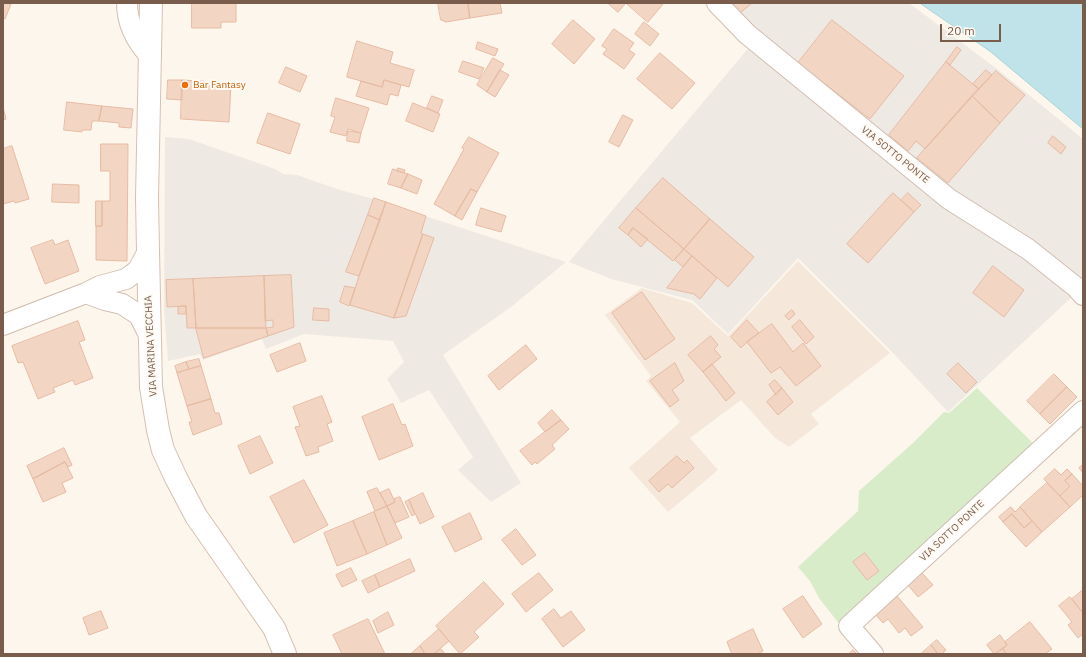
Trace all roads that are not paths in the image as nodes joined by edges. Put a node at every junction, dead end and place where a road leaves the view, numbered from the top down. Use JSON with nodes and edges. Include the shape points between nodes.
{"nodes":[{"id":1,"x":127,"y":3,"type":"edge"},
{"id":2,"x":151,"y":3,"type":"edge"},
{"id":3,"x":718,"y":3,"type":"edge"},
{"id":4,"x":150,"y":56,"type":"junction"},
{"id":5,"x":148,"y":251,"type":"junction"},
{"id":6,"x":86,"y":293,"type":"junction"},
{"id":7,"x":1083,"y":295,"type":"edge"},
{"id":8,"x":3,"y":325,"type":"edge"},
{"id":9,"x":149,"y":335,"type":"junction"},
{"id":10,"x":1083,"y":411,"type":"edge"},
{"id":11,"x":285,"y":654,"type":"edge"},
{"id":12,"x":873,"y":654,"type":"edge"}],
"edges":[{"from":1,"to":4,"type":"street","via":[[131,28],[140,45]]},
{"from":2,"to":4,"type":"main road","name":"VIA MARINA VECCHIA"},
{"from":3,"to":7,"type":"street","name":"VIA SOTTO PONTE","via":[[747,34],[949,199],[1028,248]]},
{"from":4,"to":5,"type":"main road","name":"VIA MARINA VECCHIA"},
{"from":5,"to":6,"type":"street","via":[[138,270],[126,279]]},
{"from":5,"to":9,"type":"main road","name":"VIA MARINA VECCHIA"},
{"from":6,"to":8,"type":"street"},
{"from":6,"to":9,"type":"street","via":[[122,304],[139,315]]},
{"from":9,"to":11,"type":"main road","name":"VIA MARINA VECCHIA","via":[[151,387],[163,450],[196,516],[274,628]]},
{"from":10,"to":12,"type":"street","name":"VIA SOTTO PONTE","via":[[849,626]]}]}
